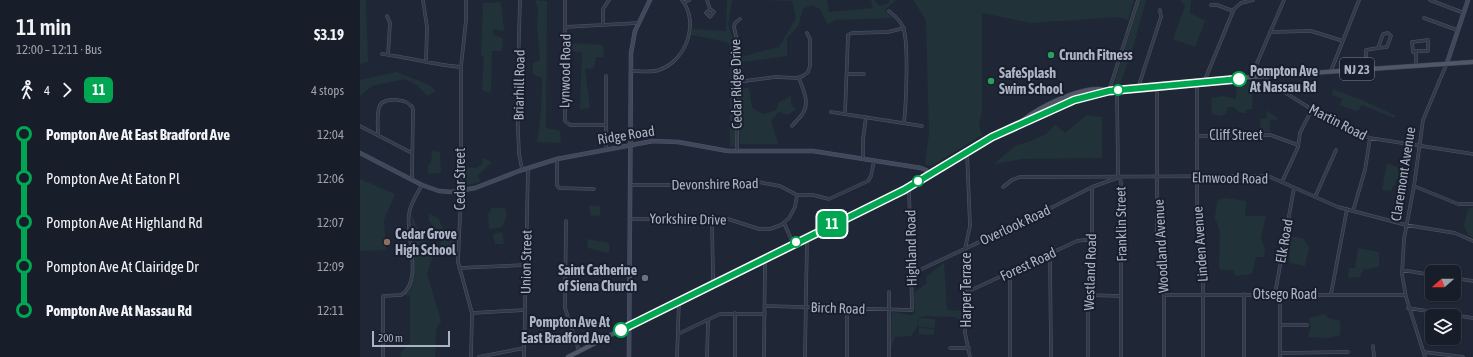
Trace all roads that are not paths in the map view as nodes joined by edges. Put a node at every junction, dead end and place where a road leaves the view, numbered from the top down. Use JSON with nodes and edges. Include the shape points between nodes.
{"nodes":[{"id":1,"x":423,"y":0,"type":"edge"},
{"id":2,"x":466,"y":0,"type":"edge"},
{"id":3,"x":520,"y":0,"type":"edge"},
{"id":4,"x":565,"y":0,"type":"edge"},
{"id":5,"x":609,"y":0,"type":"edge"},
{"id":6,"x":650,"y":0,"type":"edge"},
{"id":7,"x":689,"y":0,"type":"edge"},
{"id":8,"x":707,"y":0,"type":"edge"},
{"id":9,"x":1138,"y":0,"type":"edge"},
{"id":10,"x":1253,"y":0,"type":"edge"},
{"id":11,"x":1284,"y":0,"type":"edge"},
{"id":12,"x":1359,"y":0,"type":"edge"},
{"id":13,"x":1430,"y":0,"type":"edge"},
{"id":14,"x":1468,"y":0,"type":"edge"},
{"id":15,"x":683,"y":1,"type":"edge"},
{"id":16,"x":1210,"y":5,"type":"dead end"},
{"id":17,"x":710,"y":9,"type":"dead end"},
{"id":18,"x":1160,"y":10,"type":"dead end"},
{"id":19,"x":889,"y":11,"type":"dead end"},
{"id":20,"x":1233,"y":11,"type":"junction"},
{"id":21,"x":1464,"y":13,"type":"junction"},
{"id":22,"x":387,"y":16,"type":"dead end"},
{"id":23,"x":1424,"y":18,"type":"dead end"},
{"id":24,"x":740,"y":19,"type":"dead end"},
{"id":25,"x":638,"y":23,"type":"junction"},
{"id":26,"x":603,"y":25,"type":"junction"},
{"id":27,"x":565,"y":27,"type":"junction"},
{"id":28,"x":904,"y":28,"type":"junction"},
{"id":29,"x":1457,"y":30,"type":"junction"},
{"id":30,"x":1270,"y":32,"type":"junction"},
{"id":31,"x":807,"y":33,"type":"dead end"},
{"id":32,"x":1343,"y":42,"type":"junction"},
{"id":33,"x":1378,"y":48,"type":"junction"},
{"id":34,"x":1416,"y":52,"type":"junction"},
{"id":35,"x":382,"y":54,"type":"dead end"},
{"id":36,"x":388,"y":55,"type":"junction"},
{"id":37,"x":1472,"y":61,"type":"edge"},
{"id":38,"x":426,"y":62,"type":"junction"},
{"id":39,"x":1447,"y":63,"type":"junction"},
{"id":40,"x":1416,"y":65,"type":"junction"},
{"id":41,"x":461,"y":67,"type":"junction"},
{"id":42,"x":1366,"y":68,"type":"junction"},
{"id":43,"x":631,"y":71,"type":"junction"},
{"id":44,"x":1331,"y":71,"type":"junction"},
{"id":45,"x":847,"y":74,"type":"junction"},
{"id":46,"x":864,"y":74,"type":"dead end"},
{"id":47,"x":606,"y":76,"type":"dead end"},
{"id":48,"x":1266,"y":76,"type":"junction"},
{"id":49,"x":1251,"y":77,"type":"junction"},
{"id":50,"x":799,"y":78,"type":"junction"},
{"id":51,"x":737,"y":82,"type":"junction"},
{"id":52,"x":1204,"y":82,"type":"junction"},
{"id":53,"x":1197,"y":83,"type":"junction"},
{"id":54,"x":1157,"y":87,"type":"junction"},
{"id":55,"x":1138,"y":89,"type":"junction"},
{"id":56,"x":1117,"y":90,"type":"junction"},
{"id":57,"x":1109,"y":91,"type":"junction"},
{"id":58,"x":1312,"y":109,"type":"junction"},
{"id":59,"x":830,"y":112,"type":"dead end"},
{"id":60,"x":845,"y":114,"type":"junction"},
{"id":61,"x":866,"y":117,"type":"junction"},
{"id":62,"x":904,"y":123,"type":"junction"},
{"id":63,"x":606,"y":125,"type":"junction"},
{"id":64,"x":360,"y":126,"type":"edge"},
{"id":65,"x":792,"y":126,"type":"dead end"},
{"id":66,"x":922,"y":126,"type":"dead end"},
{"id":67,"x":378,"y":134,"type":"junction"},
{"id":68,"x":1197,"y":136,"type":"junction"},
{"id":69,"x":1370,"y":138,"type":"junction"},
{"id":70,"x":630,"y":145,"type":"junction"},
{"id":71,"x":1298,"y":145,"type":"junction"},
{"id":72,"x":1420,"y":146,"type":"junction"},
{"id":73,"x":606,"y":149,"type":"junction"},
{"id":74,"x":1336,"y":150,"type":"dead end"},
{"id":75,"x":737,"y":151,"type":"junction"},
{"id":76,"x":967,"y":151,"type":"junction"},
{"id":77,"x":360,"y":153,"type":"edge"},
{"id":78,"x":412,"y":153,"type":"junction"},
{"id":79,"x":1473,"y":154,"type":"edge"},
{"id":80,"x":557,"y":159,"type":"junction"},
{"id":81,"x":863,"y":159,"type":"junction"},
{"id":82,"x":874,"y":161,"type":"junction"},
{"id":83,"x":528,"y":168,"type":"junction"},
{"id":84,"x":522,"y":169,"type":"junction"},
{"id":85,"x":929,"y":175,"type":"junction"},
{"id":86,"x":1120,"y":177,"type":"junction"},
{"id":87,"x":1157,"y":177,"type":"junction"},
{"id":88,"x":1196,"y":177,"type":"junction"},
{"id":89,"x":412,"y":180,"type":"junction"},
{"id":90,"x":1282,"y":182,"type":"junction"},
{"id":91,"x":630,"y":184,"type":"junction"},
{"id":92,"x":422,"y":186,"type":"junction"},
{"id":93,"x":1414,"y":186,"type":"junction"},
{"id":94,"x":909,"y":187,"type":"junction"},
{"id":95,"x":1003,"y":187,"type":"dead end"},
{"id":96,"x":1092,"y":187,"type":"junction"},
{"id":97,"x":1294,"y":188,"type":"junction"},
{"id":98,"x":594,"y":189,"type":"dead end"},
{"id":99,"x":461,"y":191,"type":"junction"},
{"id":100,"x":797,"y":195,"type":"junction"},
{"id":101,"x":1315,"y":197,"type":"junction"},
{"id":102,"x":1473,"y":204,"type":"edge"},
{"id":103,"x":1347,"y":209,"type":"junction"},
{"id":104,"x":1353,"y":211,"type":"junction"},
{"id":105,"x":630,"y":219,"type":"junction"},
{"id":106,"x":712,"y":219,"type":"junction"},
{"id":107,"x":566,"y":222,"type":"dead end"},
{"id":108,"x":784,"y":223,"type":"junction"},
{"id":109,"x":1406,"y":225,"type":"junction"},
{"id":110,"x":806,"y":236,"type":"junction"},
{"id":111,"x":1092,"y":239,"type":"junction"},
{"id":112,"x":1473,"y":241,"type":"edge"},
{"id":113,"x":793,"y":243,"type":"junction"},
{"id":114,"x":965,"y":249,"type":"junction"},
{"id":115,"x":1050,"y":253,"type":"junction"},
{"id":116,"x":765,"y":257,"type":"junction"},
{"id":117,"x":527,"y":265,"type":"junction"},
{"id":118,"x":592,"y":267,"type":"dead end"},
{"id":119,"x":459,"y":268,"type":"junction"},
{"id":120,"x":629,"y":268,"type":"junction"},
{"id":121,"x":1402,"y":270,"type":"junction"},
{"id":122,"x":1010,"y":272,"type":"junction"},
{"id":123,"x":1425,"y":273,"type":"edge"},
{"id":124,"x":911,"y":274,"type":"junction"},
{"id":125,"x":1461,"y":279,"type":"edge"},
{"id":126,"x":1473,"y":281,"type":"edge"},
{"id":127,"x":714,"y":282,"type":"junction"},
{"id":128,"x":889,"y":292,"type":"dead end"},
{"id":129,"x":965,"y":293,"type":"junction"},
{"id":130,"x":1203,"y":294,"type":"junction"},
{"id":131,"x":1244,"y":294,"type":"junction"},
{"id":132,"x":1275,"y":294,"type":"junction"},
{"id":133,"x":1280,"y":294,"type":"junction"},
{"id":134,"x":1332,"y":294,"type":"junction"},
{"id":135,"x":1088,"y":295,"type":"junction"},
{"id":136,"x":1405,"y":295,"type":"junction"},
{"id":137,"x":1121,"y":296,"type":"junction"},
{"id":138,"x":1164,"y":296,"type":"junction"},
{"id":139,"x":679,"y":300,"type":"junction"},
{"id":140,"x":765,"y":306,"type":"junction"},
{"id":141,"x":806,"y":307,"type":"junction"},
{"id":142,"x":847,"y":308,"type":"junction"},
{"id":143,"x":1408,"y":308,"type":"junction"},
{"id":144,"x":888,"y":309,"type":"junction"},
{"id":145,"x":525,"y":310,"type":"junction"},
{"id":146,"x":912,"y":310,"type":"joint"},
{"id":147,"x":472,"y":313,"type":"junction"},
{"id":148,"x":735,"y":313,"type":"junction"},
{"id":149,"x":765,"y":314,"type":"junction"},
{"id":150,"x":1473,"y":318,"type":"edge"},
{"id":151,"x":708,"y":320,"type":"junction"},
{"id":152,"x":1307,"y":324,"type":"dead end"},
{"id":153,"x":1280,"y":325,"type":"junction"},
{"id":154,"x":629,"y":326,"type":"junction"},
{"id":155,"x":678,"y":334,"type":"junction"},
{"id":156,"x":1373,"y":346,"type":"dead end"},
{"id":157,"x":524,"y":348,"type":"junction"},
{"id":158,"x":950,"y":348,"type":"dead end"},
{"id":159,"x":969,"y":348,"type":"junction"},
{"id":160,"x":579,"y":351,"type":"junction"},
{"id":161,"x":1348,"y":352,"type":"dead end"},
{"id":162,"x":1424,"y":352,"type":"junction"},
{"id":163,"x":1280,"y":355,"type":"edge"},
{"id":164,"x":383,"y":357,"type":"edge"},
{"id":165,"x":471,"y":357,"type":"edge"},
{"id":166,"x":479,"y":357,"type":"edge"},
{"id":167,"x":524,"y":357,"type":"edge"},
{"id":168,"x":568,"y":357,"type":"edge"},
{"id":169,"x":629,"y":357,"type":"edge"},
{"id":170,"x":677,"y":357,"type":"edge"},
{"id":171,"x":707,"y":357,"type":"edge"},
{"id":172,"x":735,"y":357,"type":"edge"},
{"id":173,"x":764,"y":357,"type":"edge"},
{"id":174,"x":805,"y":357,"type":"edge"},
{"id":175,"x":847,"y":357,"type":"edge"},
{"id":176,"x":888,"y":357,"type":"edge"},
{"id":177,"x":970,"y":357,"type":"edge"},
{"id":178,"x":1010,"y":357,"type":"edge"},
{"id":179,"x":1050,"y":357,"type":"edge"},
{"id":180,"x":1088,"y":357,"type":"edge"},
{"id":181,"x":1121,"y":357,"type":"edge"},
{"id":182,"x":1164,"y":357,"type":"edge"},
{"id":183,"x":1203,"y":357,"type":"edge"},
{"id":184,"x":1244,"y":357,"type":"edge"},
{"id":185,"x":1374,"y":357,"type":"edge"},
{"id":186,"x":1425,"y":357,"type":"edge"},
{"id":187,"x":1463,"y":357,"type":"edge"}],
"edges":[{"from":1,"to":38,"type":"street"},
{"from":2,"to":41,"type":"street","name":"Cedar Street"},
{"from":3,"to":84,"type":"street","name":"Briarhill Road","via":[[518,111]]},
{"from":4,"to":27,"type":"street"},
{"from":5,"to":26,"type":"street","via":[[604,7]]},
{"from":6,"to":25,"type":"main road"},
{"from":7,"to":15,"type":"street"},
{"from":8,"to":17,"type":"street"},
{"from":9,"to":57,"type":"street"},
{"from":10,"to":20,"type":"street","via":[[1241,2]]},
{"from":11,"to":30,"type":"street"},
{"from":12,"to":32,"type":"street"},
{"from":13,"to":21,"type":"street"},
{"from":14,"to":21,"type":"main road","name":"Claremont Avenue"},
{"from":15,"to":43,"type":"street","via":[[691,22],[681,55],[660,70]]},
{"from":16,"to":20,"type":"street"},
{"from":18,"to":55,"type":"street","via":[[1161,17]]},
{"from":19,"to":28,"type":"street","via":[[899,19]]},
{"from":20,"to":52,"type":"street"},
{"from":21,"to":29,"type":"main road","name":"Claremont Avenue"},
{"from":22,"to":36,"type":"street","via":[[390,23]]},
{"from":23,"to":29,"type":"street"},
{"from":24,"to":51,"type":"street","name":"Cedar Ridge Drive","via":[[734,28],[738,45]]},
{"from":25,"to":26,"type":"street","name":"Lynwood Road"},
{"from":25,"to":43,"type":"main road","via":[[632,44]]},
{"from":26,"to":27,"type":"street","name":"Lynwood Road"},
{"from":27,"to":63,"type":"street","name":"Lynwood Road","via":[[565,121],[570,125]]},
{"from":28,"to":45,"type":"street","via":[[888,32],[849,34]]},
{"from":28,"to":62,"type":"street"},
{"from":29,"to":39,"type":"main road","name":"Claremont Avenue"},
{"from":30,"to":32,"type":"street","via":[[1311,30]]},
{"from":30,"to":49,"type":"street"},
{"from":31,"to":50,"type":"street","via":[[810,39],[810,66],[806,74]]},
{"from":32,"to":44,"type":"street"},
{"from":33,"to":33,"type":"street","via":[[1383,34],[1388,33],[1390,36],[1387,47]]},
{"from":33,"to":42,"type":"street","via":[[1366,51]]},
{"from":34,"to":34,"type":"street","via":[[1413,52],[1412,42],[1428,40],[1428,50]]},
{"from":34,"to":40,"type":"street"},
{"from":35,"to":36,"type":"street"},
{"from":36,"to":38,"type":"street"},
{"from":37,"to":39,"type":"main road","number":"NJ 23"},
{"from":38,"to":41,"type":"street"},
{"from":39,"to":40,"type":"main road","number":"NJ 23"},
{"from":39,"to":72,"type":"street","name":"Claremont Avenue","via":[[1424,117]]},
{"from":40,"to":42,"type":"main road","number":"NJ 23"},
{"from":41,"to":99,"type":"street","name":"Cedar Street"},
{"from":42,"to":44,"type":"main road","number":"NJ 23"},
{"from":43,"to":70,"type":"main road"},
{"from":44,"to":48,"type":"main road","number":"NJ 23"},
{"from":45,"to":46,"type":"street"},
{"from":45,"to":60,"type":"street"},
{"from":47,"to":63,"type":"street"},
{"from":48,"to":49,"type":"main road","number":"NJ 23"},
{"from":48,"to":58,"type":"street","name":"Martin Road","via":[[1268,82]]},
{"from":49,"to":52,"type":"main road","number":"NJ 23"},
{"from":50,"to":51,"type":"street","via":[[775,77]]},
{"from":50,"to":65,"type":"street","via":[[806,106]]},
{"from":51,"to":75,"type":"street","name":"Cedar Ridge Drive"},
{"from":52,"to":53,"type":"main road","number":"NJ 23"},
{"from":53,"to":54,"type":"main road","number":"NJ 23"},
{"from":53,"to":68,"type":"street","name":"Linden Avenue"},
{"from":54,"to":55,"type":"main road","number":"NJ 23"},
{"from":54,"to":87,"type":"street","name":"Woodland Avenue"},
{"from":55,"to":56,"type":"main road","number":"NJ 23"},
{"from":56,"to":57,"type":"main road","number":"NJ 23"},
{"from":56,"to":86,"type":"street","name":"Franklin Street"},
{"from":57,"to":76,"type":"main road","number":"NJ 23","via":[[1082,97],[1020,123]]},
{"from":58,"to":69,"type":"street","name":"Martin Road","via":[[1329,120]]},
{"from":58,"to":71,"type":"street","via":[[1300,133]]},
{"from":59,"to":60,"type":"street"},
{"from":60,"to":61,"type":"street"},
{"from":61,"to":62,"type":"street"},
{"from":61,"to":81,"type":"street","via":[[862,139]]},
{"from":62,"to":66,"type":"street"},
{"from":63,"to":73,"type":"street"},
{"from":64,"to":67,"type":"street"},
{"from":67,"to":78,"type":"street"},
{"from":67,"to":78,"type":"street","via":[[381,103],[408,102],[413,109]]},
{"from":68,"to":71,"type":"street","name":"Cliff Street","via":[[1270,135]]},
{"from":68,"to":88,"type":"street","name":"Linden Avenue"},
{"from":69,"to":72,"type":"street","name":"Martin Road"},
{"from":69,"to":104,"type":"street","via":[[1365,170]]},
{"from":70,"to":73,"type":"main road","name":"Ridge Road"},
{"from":70,"to":75,"type":"main road","name":"Ridge Road","via":[[665,141]]},
{"from":70,"to":91,"type":"main road"},
{"from":71,"to":90,"type":"street"},
{"from":72,"to":79,"type":"street","name":"Martin Road"},
{"from":72,"to":93,"type":"street","name":"Claremont Avenue"},
{"from":73,"to":80,"type":"main road","name":"Ridge Road"},
{"from":74,"to":101,"type":"street"},
{"from":75,"to":81,"type":"main road","name":"Ridge Road","via":[[812,151]]},
{"from":76,"to":85,"type":"main road","number":"NJ 23"},
{"from":76,"to":114,"type":"street","name":"Harper Terrace","via":[[970,226]]},
{"from":77,"to":89,"type":"main road","name":"Ridge Road"},
{"from":78,"to":89,"type":"street"},
{"from":80,"to":83,"type":"main road","name":"Ridge Road"},
{"from":80,"to":98,"type":"street","via":[[558,188]]},
{"from":81,"to":82,"type":"main road","name":"Ridge Road"},
{"from":82,"to":85,"type":"main road","name":"Ridge Road","via":[[921,168]]},
{"from":82,"to":100,"type":"street","via":[[868,181],[833,198],[812,194]]},
{"from":83,"to":84,"type":"main road","name":"Ridge Road"},
{"from":83,"to":117,"type":"street","name":"Union Street"},
{"from":84,"to":99,"type":"main road","name":"Ridge Road","via":[[479,187]]},
{"from":85,"to":94,"type":"main road","number":"NJ 23"},
{"from":86,"to":87,"type":"street","name":"Elmwood Road"},
{"from":86,"to":95,"type":"street","name":"Elmwood Road","via":[[1020,177]]},
{"from":86,"to":96,"type":"street","name":"Overlook Road"},
{"from":86,"to":137,"type":"street","name":"Franklin Street"},
{"from":87,"to":88,"type":"street","name":"Elmwood Road"},
{"from":87,"to":138,"type":"street","name":"Woodland Avenue","via":[[1158,235],[1164,268]]},
{"from":88,"to":90,"type":"street","name":"Elmwood Road","via":[[1268,176]]},
{"from":88,"to":130,"type":"street","name":"Linden Avenue","via":[[1197,235],[1203,267]]},
{"from":89,"to":92,"type":"main road","name":"Ridge Road"},
{"from":90,"to":97,"type":"street","name":"Elmwood Road"},
{"from":91,"to":100,"type":"street","name":"Devonshire Road","via":[[727,185],[752,182],[780,186]]},
{"from":91,"to":105,"type":"main road"},
{"from":92,"to":99,"type":"main road","name":"Ridge Road","via":[[439,191]]},
{"from":92,"to":164,"type":"street","via":[[408,214],[412,252],[409,287],[401,295],[383,296]]},
{"from":93,"to":102,"type":"street","via":[[1458,204]]},
{"from":93,"to":109,"type":"street","name":"Claremont Avenue"},
{"from":94,"to":110,"type":"main road","number":"NJ 23"},
{"from":94,"to":124,"type":"street","name":"Highland Road"},
{"from":96,"to":111,"type":"street","name":"Westland Road"},
{"from":96,"to":114,"type":"street","name":"Overlook Road"},
{"from":97,"to":101,"type":"street","name":"Elmwood Road"},
{"from":97,"to":132,"type":"street","name":"Elk Road"},
{"from":99,"to":119,"type":"street","name":"Cedar Street"},
{"from":100,"to":108,"type":"street","via":[[794,210]]},
{"from":101,"to":103,"type":"street","name":"Elmwood Road"},
{"from":103,"to":104,"type":"street","name":"Elmwood Road"},
{"from":103,"to":134,"type":"street"},
{"from":104,"to":109,"type":"street","name":"Elmwood Road"},
{"from":105,"to":106,"type":"street","name":"Yorkshire Drive"},
{"from":105,"to":120,"type":"main road"},
{"from":106,"to":108,"type":"street","name":"Yorkshire Drive","via":[[732,220],[764,229]]},
{"from":106,"to":127,"type":"street"},
{"from":107,"to":160,"type":"street","via":[[565,308]]},
{"from":108,"to":113,"type":"street"},
{"from":109,"to":112,"type":"street","name":"Elmwood Road","via":[[1455,232]]},
{"from":109,"to":121,"type":"street","name":"Claremont Avenue"},
{"from":110,"to":113,"type":"main road","number":"NJ 23"},
{"from":110,"to":141,"type":"street"},
{"from":111,"to":115,"type":"street","name":"Forest Road","via":[[1079,240]]},
{"from":111,"to":135,"type":"street","name":"Westland Road"},
{"from":113,"to":116,"type":"main road","number":"NJ 23"},
{"from":114,"to":124,"type":"street","name":"Overlook Road"},
{"from":114,"to":129,"type":"street","name":"Harper Terrace"},
{"from":115,"to":122,"type":"street","name":"Forest Road"},
{"from":115,"to":179,"type":"street"},
{"from":116,"to":127,"type":"main road","number":"NJ 23"},
{"from":116,"to":140,"type":"street"},
{"from":117,"to":119,"type":"street"},
{"from":117,"to":145,"type":"street","name":"Union Street"},
{"from":118,"to":120,"type":"street"},
{"from":119,"to":147,"type":"street","name":"Cedar Street"},
{"from":120,"to":154,"type":"main road"},
{"from":121,"to":123,"type":"street"},
{"from":121,"to":136,"type":"street","name":"Claremont Avenue"},
{"from":122,"to":129,"type":"street","name":"Forest Road"},
{"from":122,"to":178,"type":"street"},
{"from":124,"to":146,"type":"street","name":"Highland Road"},
{"from":125,"to":126,"type":"street"},
{"from":127,"to":139,"type":"main road","number":"NJ 23"},
{"from":128,"to":144,"type":"street"},
{"from":129,"to":159,"type":"street","name":"Harper Terrace","via":[[965,333]]},
{"from":130,"to":131,"type":"street","name":"Otsego Road"},
{"from":130,"to":138,"type":"street","name":"Otsego Road"},
{"from":130,"to":183,"type":"street","name":"Linden Avenue"},
{"from":131,"to":132,"type":"street","name":"Otsego Road"},
{"from":131,"to":184,"type":"street"},
{"from":132,"to":133,"type":"street","name":"Otsego Road"},
{"from":133,"to":134,"type":"street","name":"Otsego Road"},
{"from":133,"to":153,"type":"street"},
{"from":134,"to":136,"type":"street","name":"Otsego Road"},
{"from":135,"to":137,"type":"street"},
{"from":135,"to":180,"type":"street","name":"Westland Road"},
{"from":136,"to":143,"type":"street","name":"Claremont Avenue"},
{"from":137,"to":181,"type":"street","name":"Franklin Street"},
{"from":138,"to":182,"type":"street","name":"Woodland Avenue"},
{"from":139,"to":154,"type":"main road","number":"NJ 23"},
{"from":139,"to":155,"type":"street"},
{"from":140,"to":141,"type":"street","name":"Birch Road"},
{"from":140,"to":149,"type":"street"},
{"from":141,"to":142,"type":"street","name":"Birch Road"},
{"from":141,"to":174,"type":"street"},
{"from":142,"to":144,"type":"street","name":"Birch Road"},
{"from":142,"to":175,"type":"street"},
{"from":143,"to":150,"type":"street"},
{"from":143,"to":162,"type":"street","name":"Claremont Avenue"},
{"from":144,"to":146,"type":"street","name":"Birch Road"},
{"from":144,"to":176,"type":"street"},
{"from":145,"to":147,"type":"street"},
{"from":145,"to":157,"type":"street","name":"Union Street"},
{"from":147,"to":165,"type":"street","name":"Cedar Street"},
{"from":148,"to":149,"type":"street"},
{"from":148,"to":151,"type":"street","via":[[720,314]]},
{"from":148,"to":172,"type":"street"},
{"from":149,"to":173,"type":"street"},
{"from":151,"to":155,"type":"street"},
{"from":151,"to":171,"type":"street"},
{"from":152,"to":153,"type":"street"},
{"from":153,"to":163,"type":"street"},
{"from":154,"to":160,"type":"main road","number":"NJ 23"},
{"from":154,"to":169,"type":"main road"},
{"from":155,"to":170,"type":"street"},
{"from":156,"to":185,"type":"street"},
{"from":157,"to":166,"type":"street"},
{"from":157,"to":167,"type":"street","name":"Union Street"},
{"from":158,"to":159,"type":"street"},
{"from":159,"to":177,"type":"street","name":"Harper Terrace"},
{"from":160,"to":168,"type":"main road","number":"NJ 23"},
{"from":161,"to":163,"type":"street"},
{"from":162,"to":186,"type":"street","name":"Claremont Avenue"},
{"from":162,"to":187,"type":"street"}]}
